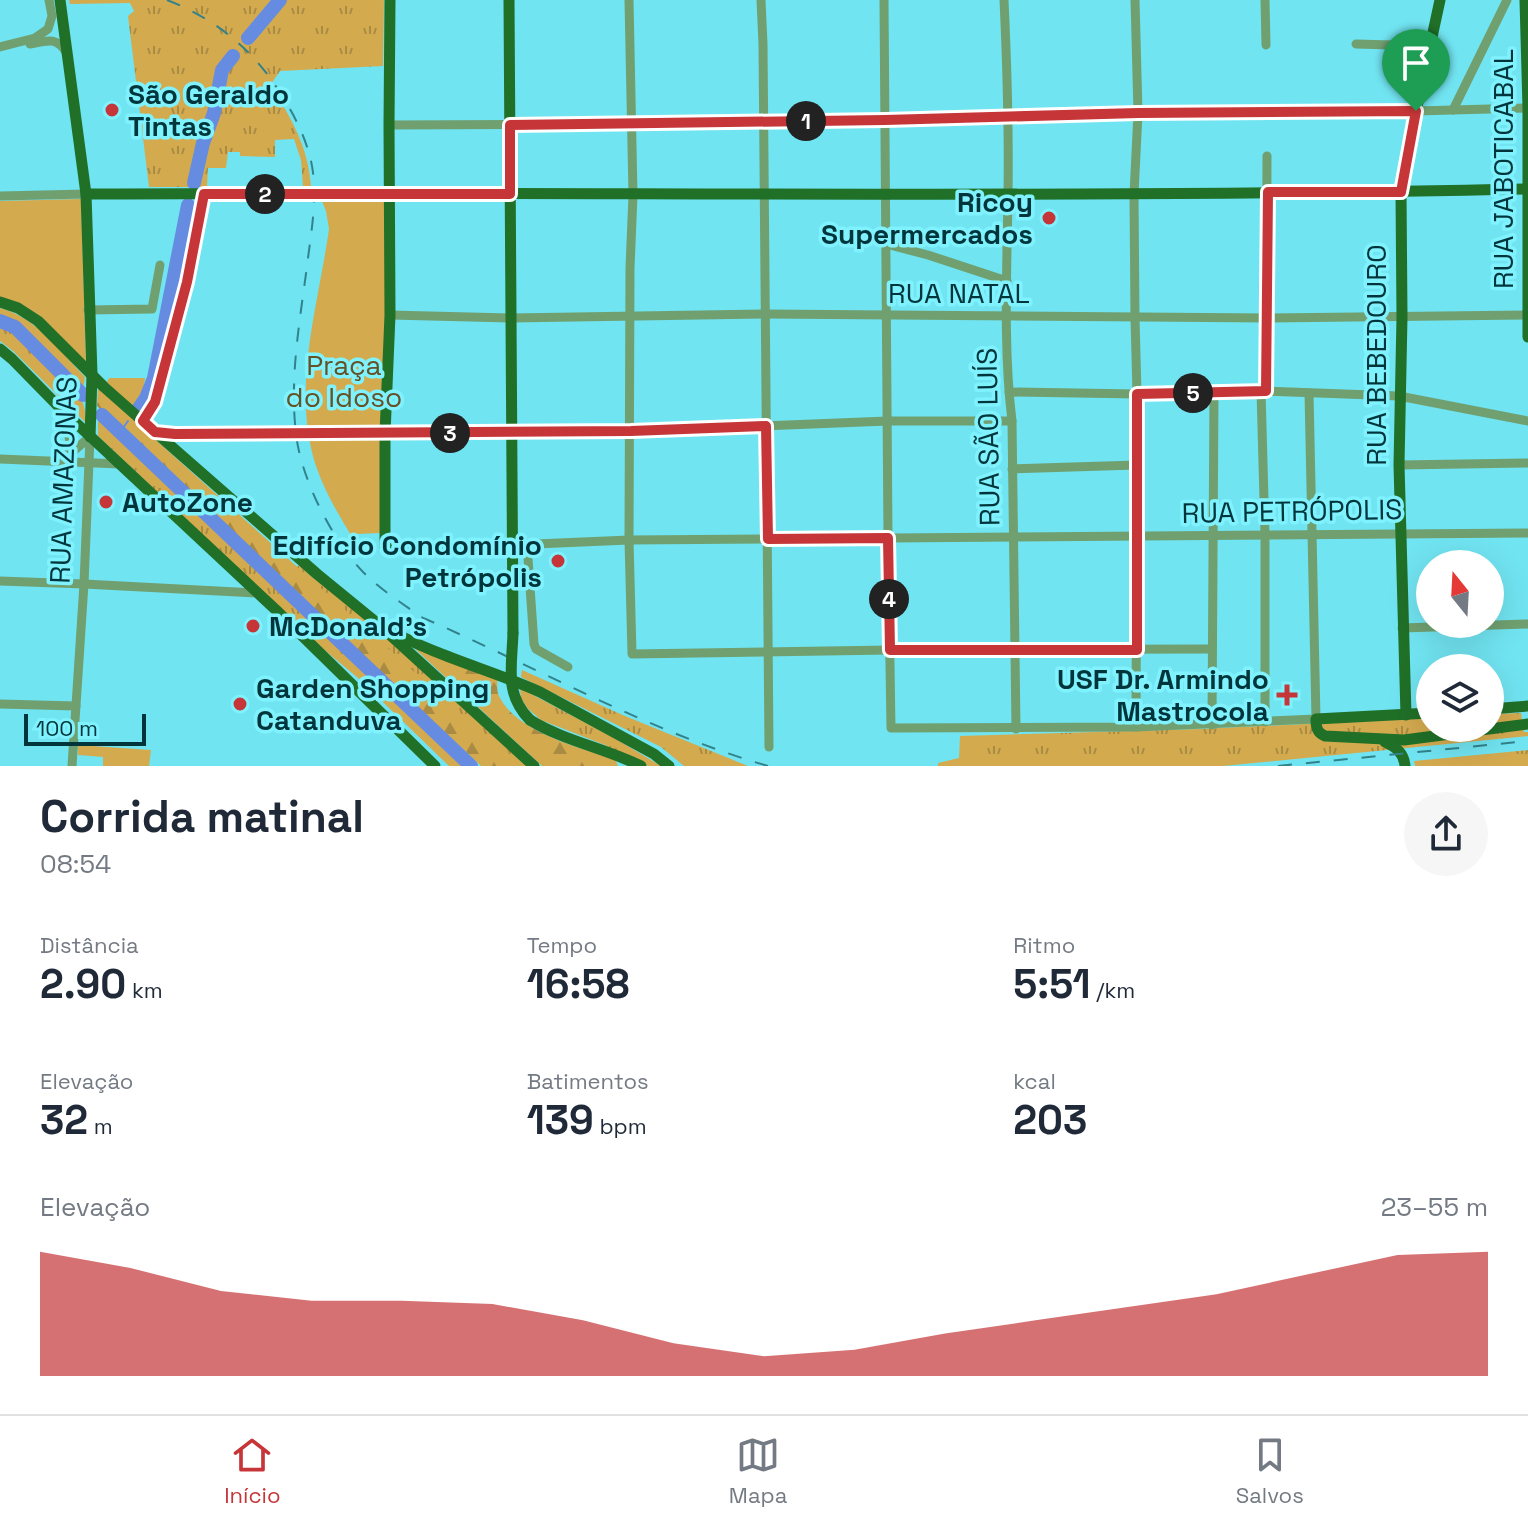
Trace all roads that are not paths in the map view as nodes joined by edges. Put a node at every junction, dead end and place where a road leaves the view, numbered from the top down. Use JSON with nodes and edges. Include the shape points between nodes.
{"nodes":[{"id":1,"x":49,"y":0,"type":"edge"},
{"id":2,"x":60,"y":0,"type":"edge"},
{"id":3,"x":390,"y":0,"type":"edge"},
{"id":4,"x":509,"y":0,"type":"edge"},
{"id":5,"x":629,"y":0,"type":"edge"},
{"id":6,"x":761,"y":0,"type":"edge"},
{"id":7,"x":884,"y":0,"type":"edge"},
{"id":8,"x":1004,"y":0,"type":"edge"},
{"id":9,"x":1135,"y":0,"type":"edge"},
{"id":10,"x":1265,"y":0,"type":"edge"},
{"id":11,"x":1440,"y":0,"type":"edge"},
{"id":12,"x":1505,"y":4,"type":"edge"},
{"id":13,"x":1526,"y":7,"type":"edge"},
{"id":14,"x":57,"y":18,"type":"junction"},
{"id":15,"x":1356,"y":44,"type":"dead end"},
{"id":16,"x":1266,"y":45,"type":"dead end"},
{"id":17,"x":1430,"y":46,"type":"junction"},
{"id":18,"x":0,"y":48,"type":"edge"},
{"id":19,"x":68,"y":55,"type":"junction"},
{"id":20,"x":1528,"y":108,"type":"edge"},
{"id":21,"x":1453,"y":110,"type":"junction"},
{"id":22,"x":1416,"y":111,"type":"junction"},
{"id":23,"x":1138,"y":113,"type":"junction"},
{"id":24,"x":1009,"y":116,"type":"junction"},
{"id":25,"x":885,"y":120,"type":"junction"},
{"id":26,"x":763,"y":122,"type":"junction"},
{"id":27,"x":631,"y":124,"type":"junction"},
{"id":28,"x":389,"y":125,"type":"junction"},
{"id":29,"x":510,"y":125,"type":"junction"},
{"id":30,"x":1267,"y":156,"type":"dead end"},
{"id":31,"x":1528,"y":189,"type":"edge"},
{"id":32,"x":1268,"y":192,"type":"junction"},
{"id":33,"x":1401,"y":192,"type":"junction"},
{"id":34,"x":86,"y":194,"type":"junction"},
{"id":35,"x":204,"y":194,"type":"junction"},
{"id":36,"x":510,"y":194,"type":"junction"},
{"id":37,"x":886,"y":194,"type":"junction"},
{"id":38,"x":1008,"y":194,"type":"junction"},
{"id":39,"x":1134,"y":194,"type":"junction"},
{"id":40,"x":389,"y":195,"type":"junction"},
{"id":41,"x":633,"y":195,"type":"junction"},
{"id":42,"x":764,"y":195,"type":"junction"},
{"id":43,"x":0,"y":196,"type":"edge"},
{"id":44,"x":886,"y":244,"type":"junction"},
{"id":45,"x":160,"y":265,"type":"dead end"},
{"id":46,"x":1007,"y":281,"type":"junction"},
{"id":47,"x":0,"y":302,"type":"edge"},
{"id":48,"x":88,"y":310,"type":"junction"},
{"id":49,"x":766,"y":314,"type":"junction"},
{"id":50,"x":390,"y":315,"type":"junction"},
{"id":51,"x":887,"y":315,"type":"junction"},
{"id":52,"x":1007,"y":315,"type":"junction"},
{"id":53,"x":1528,"y":315,"type":"edge"},
{"id":54,"x":630,"y":317,"type":"junction"},
{"id":55,"x":1402,"y":317,"type":"junction"},
{"id":56,"x":511,"y":318,"type":"junction"},
{"id":57,"x":1135,"y":318,"type":"junction"},
{"id":58,"x":1268,"y":318,"type":"junction"},
{"id":59,"x":1528,"y":337,"type":"edge"},
{"id":60,"x":0,"y":349,"type":"edge"},
{"id":61,"x":96,"y":382,"type":"junction"},
{"id":62,"x":1264,"y":391,"type":"junction"},
{"id":63,"x":1009,"y":392,"type":"junction"},
{"id":64,"x":1214,"y":392,"type":"junction"},
{"id":65,"x":1309,"y":393,"type":"junction"},
{"id":66,"x":1137,"y":394,"type":"junction"},
{"id":67,"x":1399,"y":396,"type":"junction"},
{"id":68,"x":61,"y":409,"type":"junction"},
{"id":69,"x":140,"y":418,"type":"junction"},
{"id":70,"x":888,"y":421,"type":"junction"},
{"id":71,"x":1012,"y":421,"type":"junction"},
{"id":72,"x":1528,"y":421,"type":"edge"},
{"id":73,"x":766,"y":426,"type":"junction"},
{"id":74,"x":631,"y":431,"type":"junction"},
{"id":75,"x":91,"y":432,"type":"junction"},
{"id":76,"x":155,"y":432,"type":"junction"},
{"id":77,"x":512,"y":432,"type":"junction"},
{"id":78,"x":385,"y":434,"type":"junction"},
{"id":79,"x":72,"y":457,"type":"junction"},
{"id":80,"x":0,"y":459,"type":"edge"},
{"id":81,"x":90,"y":462,"type":"junction"},
{"id":82,"x":1528,"y":463,"type":"edge"},
{"id":83,"x":120,"y":464,"type":"junction"},
{"id":84,"x":1137,"y":465,"type":"junction"},
{"id":85,"x":1399,"y":465,"type":"junction"},
{"id":86,"x":1012,"y":469,"type":"junction"},
{"id":87,"x":1528,"y":533,"type":"edge"},
{"id":88,"x":1400,"y":534,"type":"junction"},
{"id":89,"x":1214,"y":535,"type":"junction"},
{"id":90,"x":1265,"y":535,"type":"junction"},
{"id":91,"x":1313,"y":535,"type":"junction"},
{"id":92,"x":1013,"y":537,"type":"junction"},
{"id":93,"x":1137,"y":537,"type":"junction"},
{"id":94,"x":888,"y":538,"type":"junction"},
{"id":95,"x":768,"y":539,"type":"junction"},
{"id":96,"x":629,"y":540,"type":"junction"},
{"id":97,"x":527,"y":544,"type":"junction"},
{"id":98,"x":512,"y":545,"type":"junction"},
{"id":99,"x":0,"y":581,"type":"edge"},
{"id":100,"x":84,"y":584,"type":"junction"},
{"id":101,"x":257,"y":593,"type":"junction"},
{"id":102,"x":377,"y":623,"type":"junction"},
{"id":103,"x":1528,"y":624,"type":"edge"},
{"id":104,"x":1402,"y":628,"type":"junction"},
{"id":105,"x":1212,"y":649,"type":"junction"},
{"id":106,"x":890,"y":650,"type":"junction"},
{"id":107,"x":1014,"y":650,"type":"junction"},
{"id":108,"x":1137,"y":650,"type":"junction"},
{"id":109,"x":769,"y":653,"type":"junction"},
{"id":110,"x":568,"y":667,"type":"dead end"},
{"id":111,"x":0,"y":704,"type":"edge"},
{"id":112,"x":76,"y":706,"type":"junction"},
{"id":113,"x":1528,"y":706,"type":"edge"},
{"id":114,"x":1504,"y":708,"type":"edge"},
{"id":115,"x":1416,"y":714,"type":"edge"},
{"id":116,"x":1406,"y":715,"type":"junction"},
{"id":117,"x":1316,"y":719,"type":"junction"},
{"id":118,"x":1265,"y":722,"type":"junction"},
{"id":119,"x":1527,"y":723,"type":"edge"},
{"id":120,"x":1212,"y":725,"type":"junction"},
{"id":121,"x":1136,"y":727,"type":"junction"},
{"id":122,"x":1504,"y":727,"type":"edge"},
{"id":123,"x":1016,"y":729,"type":"junction"},
{"id":124,"x":1416,"y":738,"type":"edge"},
{"id":125,"x":1377,"y":740,"type":"junction"},
{"id":126,"x":1420,"y":742,"type":"edge"},
{"id":127,"x":769,"y":747,"type":"dead end"},
{"id":128,"x":1402,"y":760,"type":"edge"},
{"id":129,"x":625,"y":763,"type":"edge"},
{"id":130,"x":72,"y":766,"type":"edge"},
{"id":131,"x":435,"y":766,"type":"edge"},
{"id":132,"x":534,"y":766,"type":"edge"},
{"id":133,"x":641,"y":766,"type":"edge"},
{"id":134,"x":669,"y":766,"type":"edge"}],
"edges":[{"from":1,"to":14,"type":"street"},
{"from":2,"to":14,"type":"main road","name":"RUA AMAZONAS"},
{"from":3,"to":28,"type":"main road"},
{"from":4,"to":29,"type":"main road"},
{"from":5,"to":27,"type":"street"},
{"from":6,"to":26,"type":"street"},
{"from":7,"to":25,"type":"street"},
{"from":8,"to":24,"type":"street","name":"RUA SÃO LUÍS"},
{"from":9,"to":23,"type":"street"},
{"from":10,"to":16,"type":"street"},
{"from":11,"to":17,"type":"main road","name":"RUA BEBEDOURO"},
{"from":12,"to":13,"type":"street"},
{"from":12,"to":21,"type":"street"},
{"from":13,"to":20,"type":"main road","name":"RUA JABOTICABAL"},
{"from":14,"to":18,"type":"street","via":[[35,38]]},
{"from":14,"to":19,"type":"main road","name":"RUA AMAZONAS"},
{"from":15,"to":17,"type":"street"},
{"from":17,"to":22,"type":"main road","name":"RUA BEBEDOURO"},
{"from":18,"to":19,"type":"street","via":[[54,41]]},
{"from":19,"to":34,"type":"main road","name":"RUA AMAZONAS"},
{"from":20,"to":21,"type":"street"},
{"from":20,"to":31,"type":"main road","name":"RUA JABOTICABAL"},
{"from":21,"to":22,"type":"street"},
{"from":22,"to":23,"type":"street"},
{"from":22,"to":33,"type":"main road","name":"RUA BEBEDOURO"},
{"from":23,"to":24,"type":"street"},
{"from":23,"to":39,"type":"street"},
{"from":24,"to":25,"type":"street"},
{"from":24,"to":38,"type":"street","name":"RUA SÃO LUÍS"},
{"from":25,"to":26,"type":"street"},
{"from":25,"to":37,"type":"street"},
{"from":26,"to":27,"type":"street"},
{"from":26,"to":42,"type":"street"},
{"from":27,"to":29,"type":"street"},
{"from":27,"to":41,"type":"street"},
{"from":28,"to":29,"type":"street"},
{"from":28,"to":40,"type":"main road"},
{"from":29,"to":36,"type":"main road"},
{"from":30,"to":32,"type":"street"},
{"from":31,"to":33,"type":"main road"},
{"from":31,"to":53,"type":"main road","name":"RUA JABOTICABAL"},
{"from":32,"to":33,"type":"main road"},
{"from":32,"to":39,"type":"main road"},
{"from":32,"to":58,"type":"street"},
{"from":33,"to":55,"type":"main road","name":"RUA BEBEDOURO"},
{"from":34,"to":35,"type":"main road"},
{"from":34,"to":43,"type":"street"},
{"from":34,"to":48,"type":"main road","name":"RUA AMAZONAS"},
{"from":35,"to":40,"type":"main road"},
{"from":35,"to":69,"type":"street","via":[[155,402]]},
{"from":36,"to":40,"type":"main road"},
{"from":36,"to":41,"type":"main road"},
{"from":36,"to":56,"type":"main road"},
{"from":37,"to":38,"type":"main road"},
{"from":37,"to":42,"type":"main road"},
{"from":37,"to":44,"type":"street"},
{"from":38,"to":39,"type":"main road"},
{"from":38,"to":46,"type":"street","name":"RUA SÃO LUÍS"},
{"from":39,"to":57,"type":"street"},
{"from":40,"to":50,"type":"main road"},
{"from":41,"to":42,"type":"main road"},
{"from":41,"to":54,"type":"street"},
{"from":42,"to":49,"type":"street"},
{"from":44,"to":46,"type":"street"},
{"from":44,"to":51,"type":"street"},
{"from":45,"to":48,"type":"street","via":[[152,309]]},
{"from":46,"to":52,"type":"street","name":"RUA SÃO LUÍS"},
{"from":47,"to":61,"type":"main road","via":[[38,321]]},
{"from":48,"to":61,"type":"main road","name":"RUA AMAZONAS"},
{"from":49,"to":51,"type":"street","name":"RUA NATAL"},
{"from":49,"to":54,"type":"street","name":"RUA NATAL"},
{"from":49,"to":73,"type":"street"},
{"from":50,"to":56,"type":"street","name":"RUA NATAL"},
{"from":50,"to":78,"type":"main road"},
{"from":51,"to":52,"type":"street","name":"RUA NATAL"},
{"from":51,"to":70,"type":"street"},
{"from":52,"to":57,"type":"street","name":"RUA NATAL"},
{"from":52,"to":63,"type":"street","name":"RUA SÃO LUÍS"},
{"from":53,"to":55,"type":"street","name":"RUA NATAL"},
{"from":53,"to":59,"type":"main road","name":"RUA JABOTICABAL"},
{"from":54,"to":56,"type":"street","name":"RUA NATAL"},
{"from":54,"to":74,"type":"street"},
{"from":55,"to":58,"type":"street","name":"RUA NATAL"},
{"from":55,"to":67,"type":"main road","name":"RUA BEBEDOURO"},
{"from":56,"to":77,"type":"main road"},
{"from":57,"to":58,"type":"street","name":"RUA NATAL"},
{"from":57,"to":66,"type":"street"},
{"from":58,"to":62,"type":"street"},
{"from":60,"to":68,"type":"main road"},
{"from":61,"to":69,"type":"main road"},
{"from":61,"to":75,"type":"main road","name":"RUA AMAZONAS"},
{"from":62,"to":64,"type":"street"},
{"from":62,"to":65,"type":"street"},
{"from":62,"to":90,"type":"street"},
{"from":63,"to":66,"type":"street"},
{"from":63,"to":71,"type":"street","name":"RUA SÃO LUÍS"},
{"from":64,"to":66,"type":"street"},
{"from":64,"to":89,"type":"street"},
{"from":65,"to":67,"type":"street"},
{"from":65,"to":91,"type":"street"},
{"from":66,"to":84,"type":"street"},
{"from":67,"to":72,"type":"street"},
{"from":67,"to":85,"type":"main road","name":"RUA BEBEDOURO"},
{"from":68,"to":75,"type":"main road"},
{"from":68,"to":79,"type":"street"},
{"from":69,"to":76,"type":"main road"},
{"from":70,"to":71,"type":"street"},
{"from":70,"to":73,"type":"street"},
{"from":70,"to":94,"type":"street"},
{"from":71,"to":86,"type":"street","name":"RUA SÃO LUÍS"},
{"from":73,"to":74,"type":"street"},
{"from":73,"to":95,"type":"street"},
{"from":74,"to":77,"type":"street"},
{"from":74,"to":96,"type":"street"},
{"from":75,"to":79,"type":"street"},
{"from":75,"to":81,"type":"street","name":"RUA AMAZONAS"},
{"from":75,"to":83,"type":"main road"},
{"from":76,"to":78,"type":"street"},
{"from":76,"to":102,"type":"main road"},
{"from":77,"to":78,"type":"street"},
{"from":77,"to":98,"type":"main road"},
{"from":78,"to":98,"type":"main road","name":"RUA PETRÓPOLIS","via":[[385,547]]},
{"from":79,"to":80,"type":"street"},
{"from":79,"to":81,"type":"street"},
{"from":81,"to":83,"type":"street"},
{"from":81,"to":100,"type":"street","name":"RUA AMAZONAS"},
{"from":82,"to":85,"type":"street"},
{"from":83,"to":101,"type":"main road"},
{"from":84,"to":86,"type":"street"},
{"from":84,"to":93,"type":"street"},
{"from":85,"to":88,"type":"main road","name":"RUA BEBEDOURO"},
{"from":86,"to":92,"type":"street","name":"RUA SÃO LUÍS"},
{"from":87,"to":88,"type":"street","name":"RUA PETRÓPOLIS"},
{"from":88,"to":91,"type":"street","name":"RUA PETRÓPOLIS"},
{"from":88,"to":104,"type":"main road","name":"RUA BEBEDOURO"},
{"from":89,"to":90,"type":"street","name":"RUA PETRÓPOLIS"},
{"from":89,"to":93,"type":"street","name":"RUA PETRÓPOLIS"},
{"from":89,"to":105,"type":"street"},
{"from":90,"to":91,"type":"street","name":"RUA PETRÓPOLIS"},
{"from":90,"to":118,"type":"street"},
{"from":91,"to":117,"type":"street"},
{"from":92,"to":93,"type":"street","name":"RUA PETRÓPOLIS"},
{"from":92,"to":94,"type":"street","name":"RUA PETRÓPOLIS"},
{"from":92,"to":107,"type":"street","name":"RUA SÃO LUÍS"},
{"from":93,"to":108,"type":"street"},
{"from":94,"to":95,"type":"street","name":"RUA PETRÓPOLIS"},
{"from":94,"to":106,"type":"street"},
{"from":95,"to":96,"type":"street","name":"RUA PETRÓPOLIS"},
{"from":95,"to":109,"type":"street"},
{"from":96,"to":97,"type":"street","name":"RUA PETRÓPOLIS"},
{"from":96,"to":109,"type":"street","via":[[632,654]]},
{"from":97,"to":98,"type":"street","name":"RUA PETRÓPOLIS"},
{"from":97,"to":110,"type":"street","via":[[534,644]]},
{"from":98,"to":129,"type":"main road","bridge":true,"via":[[512,692],[530,720]]},
{"from":99,"to":100,"type":"street"},
{"from":100,"to":101,"type":"street"},
{"from":100,"to":112,"type":"street","name":"RUA AMAZONAS"},
{"from":101,"to":131,"type":"main road"},
{"from":102,"to":132,"type":"main road"},
{"from":102,"to":134,"type":"main road","via":[[417,645],[540,692]]},
{"from":103,"to":104,"type":"street"},
{"from":104,"to":116,"type":"main road","name":"RUA BEBEDOURO"},
{"from":105,"to":108,"type":"street"},
{"from":105,"to":120,"type":"street"},
{"from":106,"to":107,"type":"street"},
{"from":106,"to":109,"type":"street"},
{"from":106,"to":123,"type":"street","via":[[891,728]]},
{"from":107,"to":108,"type":"street"},
{"from":107,"to":123,"type":"street","name":"RUA SÃO LUÍS"},
{"from":108,"to":121,"type":"street"},
{"from":109,"to":127,"type":"street"},
{"from":111,"to":112,"type":"street"},
{"from":112,"to":130,"type":"street","name":"RUA AMAZONAS"},
{"from":113,"to":114,"type":"main road"},
{"from":115,"to":116,"type":"main road"},
{"from":116,"to":117,"type":"main road"},
{"from":117,"to":118,"type":"street"},
{"from":117,"to":125,"type":"main road","via":[[1325,736]]},
{"from":118,"to":120,"type":"street"},
{"from":119,"to":122,"type":"main road"},
{"from":120,"to":121,"type":"street"},
{"from":121,"to":123,"type":"street"},
{"from":124,"to":125,"type":"main road"},
{"from":125,"to":128,"type":"main road","via":[[1386,742]]},
{"from":126,"to":128,"type":"main road"},
{"from":129,"to":133,"type":"main road"}]}
